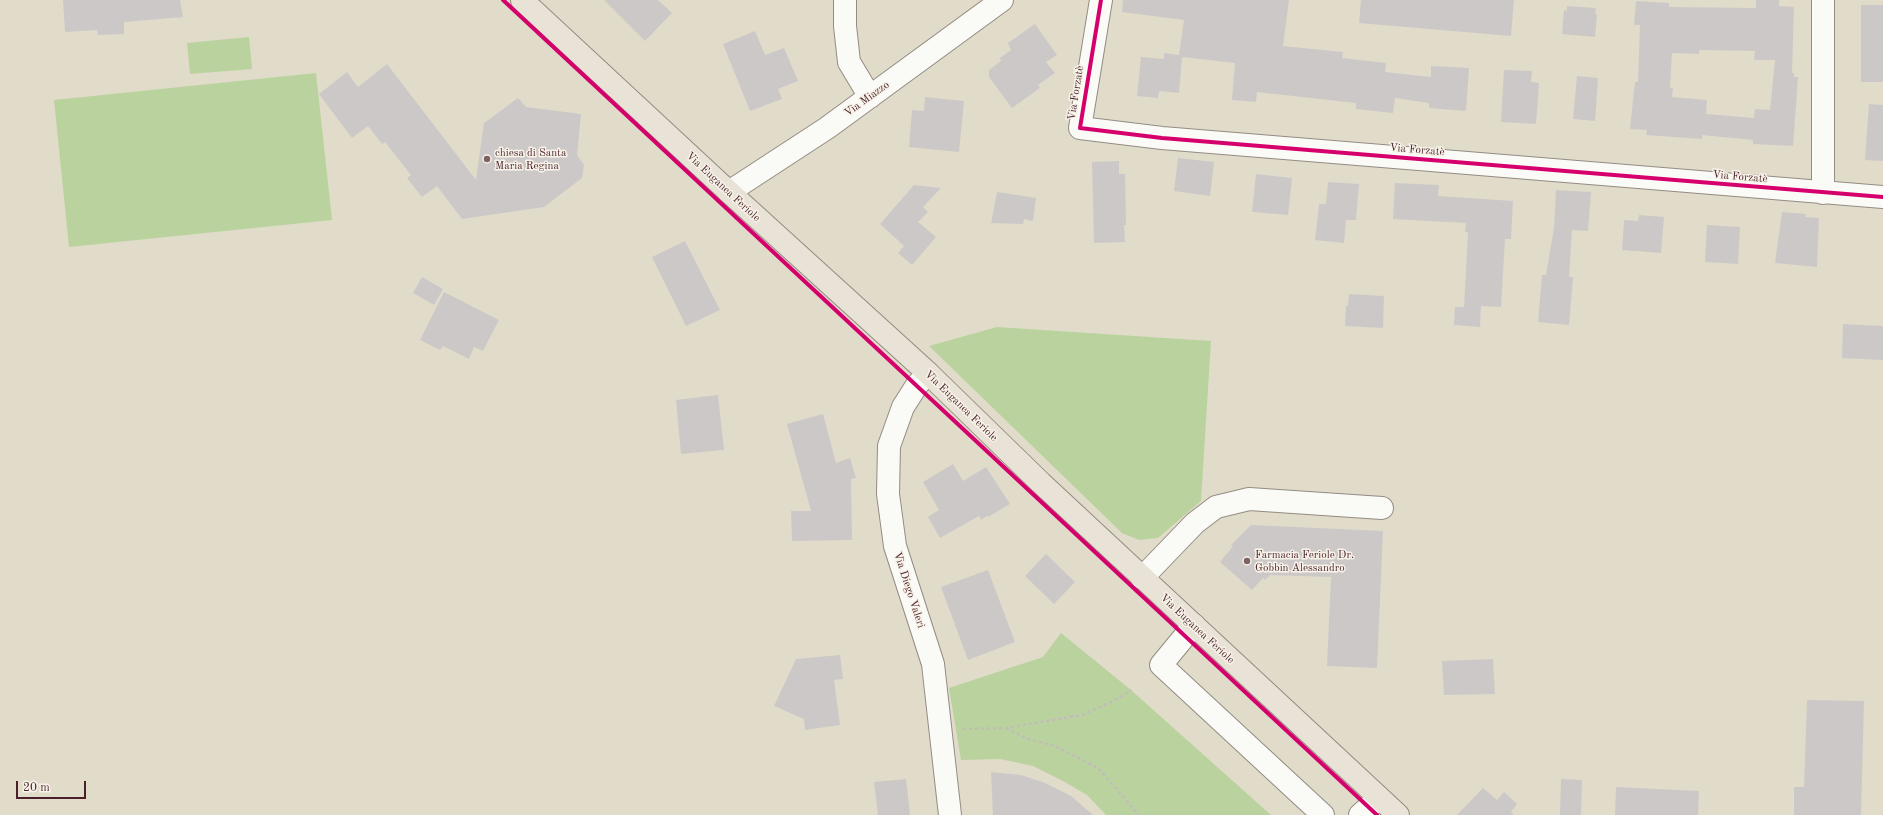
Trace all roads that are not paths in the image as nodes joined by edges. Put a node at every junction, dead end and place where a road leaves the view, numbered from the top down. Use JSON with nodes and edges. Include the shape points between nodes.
{"nodes":[{"id":1,"x":522,"y":0,"type":"edge"},
{"id":2,"x":845,"y":0,"type":"edge"},
{"id":3,"x":1002,"y":0,"type":"edge"},
{"id":4,"x":1101,"y":0,"type":"edge"},
{"id":5,"x":1823,"y":0,"type":"edge"},
{"id":6,"x":870,"y":97,"type":"junction"},
{"id":7,"x":729,"y":192,"type":"junction"},
{"id":8,"x":1823,"y":193,"type":"junction"},
{"id":9,"x":1883,"y":197,"type":"edge"},
{"id":10,"x":928,"y":373,"type":"junction"},
{"id":11,"x":1382,"y":508,"type":"dead end"},
{"id":12,"x":1142,"y":578,"type":"junction"},
{"id":13,"x":1194,"y":625,"type":"junction"},
{"id":14,"x":1379,"y":798,"type":"junction"},
{"id":15,"x":950,"y":815,"type":"edge"},
{"id":16,"x":1323,"y":815,"type":"edge"},
{"id":17,"x":1360,"y":815,"type":"edge"},
{"id":18,"x":1398,"y":815,"type":"edge"}],
"edges":[{"from":1,"to":7,"type":"main road","name":"Via Euganea Feriole"},
{"from":2,"to":6,"type":"street","via":[[849,62]]},
{"from":3,"to":6,"type":"street","name":"Via Miazzo"},
{"from":4,"to":8,"type":"street","name":"Via Forzatè","via":[[1080,128],[1162,138]]},
{"from":5,"to":8,"type":"street"},
{"from":6,"to":7,"type":"street","name":"Via Miazzo"},
{"from":7,"to":10,"type":"main road","name":"Via Euganea Feriole"},
{"from":8,"to":9,"type":"street","name":"Via Forzatè"},
{"from":10,"to":12,"type":"main road","name":"Via Euganea Feriole"},
{"from":10,"to":15,"type":"street","name":"Via Diego Valeri","via":[[903,407],[889,446],[888,494],[895,546],[933,664]]},
{"from":11,"to":12,"type":"street","via":[[1249,499],[1216,507],[1195,523]]},
{"from":12,"to":13,"type":"main road","name":"Via Euganea Feriole"},
{"from":13,"to":14,"type":"main road","name":"Via Euganea Feriole"},
{"from":13,"to":16,"type":"street","via":[[1161,665]]},
{"from":14,"to":17,"type":"street"},
{"from":14,"to":18,"type":"main road","name":"Via Euganea Feriole"}]}
